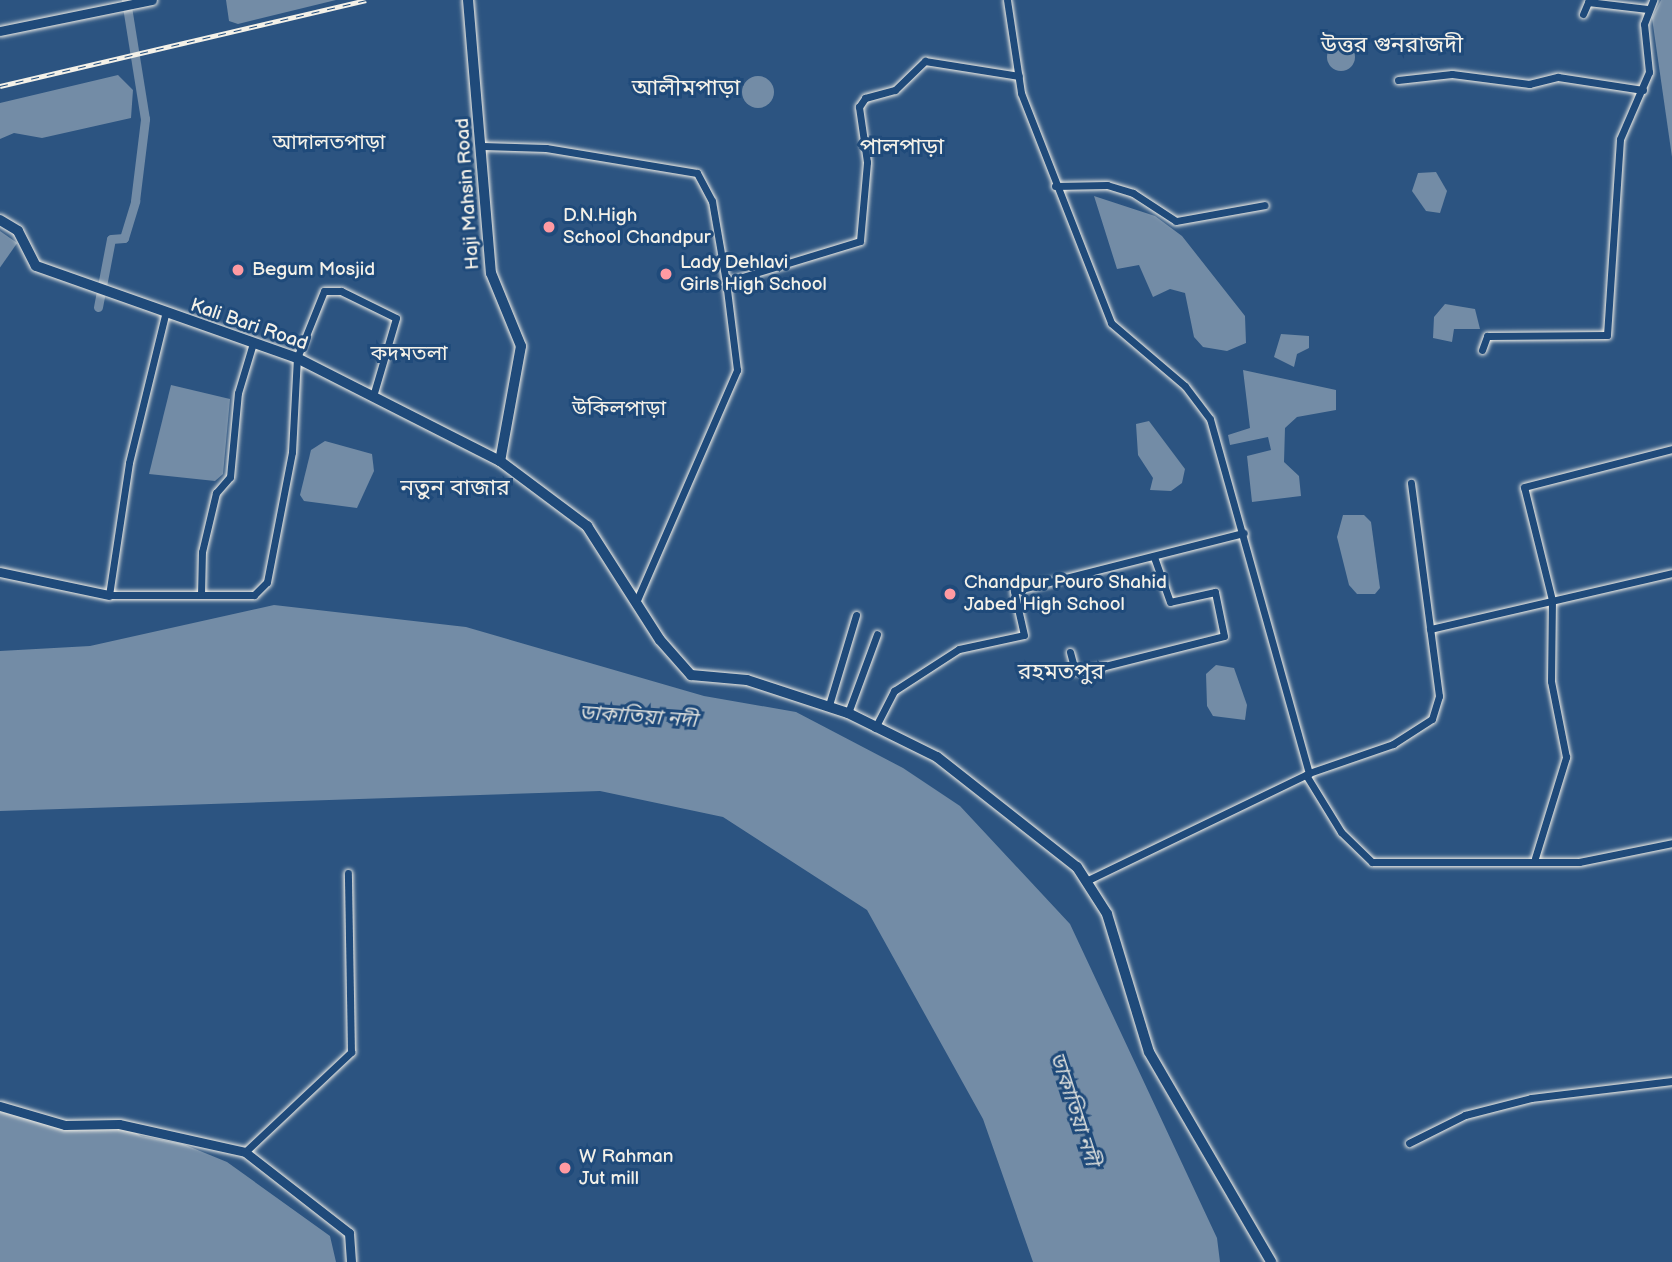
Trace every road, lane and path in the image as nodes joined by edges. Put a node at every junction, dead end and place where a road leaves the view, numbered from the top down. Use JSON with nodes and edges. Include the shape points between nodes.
{"nodes":[{"id":1,"x":152,"y":0,"type":"edge"},
{"id":2,"x":468,"y":0,"type":"edge"},
{"id":3,"x":1007,"y":0,"type":"edge"},
{"id":4,"x":1653,"y":0,"type":"edge"},
{"id":5,"x":1648,"y":9,"type":"junction"},
{"id":6,"x":1583,"y":15,"type":"dead end"},
{"id":7,"x":0,"y":31,"type":"edge"},
{"id":8,"x":1019,"y":76,"type":"junction"},
{"id":9,"x":1398,"y":80,"type":"dead end"},
{"id":10,"x":1643,"y":90,"type":"junction"},
{"id":11,"x":483,"y":146,"type":"junction"},
{"id":12,"x":1055,"y":186,"type":"junction"},
{"id":13,"x":1265,"y":205,"type":"dead end"},
{"id":14,"x":0,"y":220,"type":"edge"},
{"id":15,"x":726,"y":282,"type":"junction"},
{"id":16,"x":165,"y":315,"type":"junction"},
{"id":17,"x":253,"y":343,"type":"junction"},
{"id":18,"x":1482,"y":350,"type":"dead end"},
{"id":19,"x":297,"y":358,"type":"junction"},
{"id":20,"x":373,"y":396,"type":"junction"},
{"id":21,"x":1672,"y":449,"type":"edge"},
{"id":22,"x":500,"y":461,"type":"junction"},
{"id":23,"x":1411,"y":483,"type":"dead end"},
{"id":24,"x":1244,"y":534,"type":"junction"},
{"id":25,"x":1154,"y":557,"type":"junction"},
{"id":26,"x":0,"y":572,"type":"edge"},
{"id":27,"x":1672,"y":573,"type":"edge"},
{"id":28,"x":109,"y":595,"type":"junction"},
{"id":29,"x":201,"y":596,"type":"junction"},
{"id":30,"x":637,"y":600,"type":"junction"},
{"id":31,"x":1552,"y":600,"type":"junction"},
{"id":32,"x":856,"y":615,"type":"dead end"},
{"id":33,"x":1430,"y":629,"type":"junction"},
{"id":34,"x":877,"y":634,"type":"dead end"},
{"id":35,"x":1070,"y":652,"type":"dead end"},
{"id":36,"x":828,"y":705,"type":"junction"},
{"id":37,"x":848,"y":713,"type":"junction"},
{"id":38,"x":875,"y":728,"type":"junction"},
{"id":39,"x":1308,"y":774,"type":"junction"},
{"id":40,"x":1672,"y":842,"type":"edge"},
{"id":41,"x":1535,"y":858,"type":"junction"},
{"id":42,"x":348,"y":873,"type":"dead end"},
{"id":43,"x":1086,"y":881,"type":"junction"},
{"id":44,"x":1672,"y":1081,"type":"edge"},
{"id":45,"x":0,"y":1107,"type":"edge"},
{"id":46,"x":1409,"y":1143,"type":"dead end"},
{"id":47,"x":245,"y":1152,"type":"junction"},
{"id":48,"x":351,"y":1262,"type":"edge"},
{"id":49,"x":1271,"y":1262,"type":"edge"}],
"edges":[{"from":1,"to":7,"type":"street"},
{"from":2,"to":11,"type":"main road","name":"Haji Mahsin Road"},
{"from":3,"to":8,"type":"street"},
{"from":4,"to":5,"type":"street"},
{"from":5,"to":6,"type":"street","via":[[1588,2]]},
{"from":5,"to":10,"type":"street","via":[[1651,55]]},
{"from":8,"to":12,"type":"street"},
{"from":8,"to":15,"type":"street","via":[[931,61],[895,89],[865,97],[859,107],[867,162],[860,241]]},
{"from":9,"to":10,"type":"street","via":[[1452,74],[1529,84],[1558,77]]},
{"from":10,"to":18,"type":"street","via":[[1620,139],[1607,335],[1488,336]]},
{"from":11,"to":15,"type":"street","via":[[546,148],[697,173],[712,201]]},
{"from":11,"to":22,"type":"main road","name":"Haji Mahsin Road","via":[[491,273],[521,346]]},
{"from":12,"to":13,"type":"street","via":[[1107,185],[1176,221]]},
{"from":12,"to":24,"type":"street","via":[[1111,323],[1185,386],[1210,419]]},
{"from":14,"to":16,"type":"main road","name":"Kali Bari Road","via":[[18,230],[36,266]]},
{"from":15,"to":30,"type":"street","via":[[737,370]]},
{"from":16,"to":17,"type":"main road","name":"Kali Bari Road"},
{"from":16,"to":28,"type":"street","via":[[129,463]]},
{"from":17,"to":19,"type":"main road","name":"Kali Bari Road"},
{"from":17,"to":29,"type":"street","via":[[238,393],[230,477],[216,493],[202,552]]},
{"from":19,"to":20,"type":"main road","name":"Kali Bari Road"},
{"from":19,"to":20,"type":"street","via":[[324,291],[392,313],[398,325]]},
{"from":19,"to":29,"type":"street","via":[[292,452],[267,582],[254,596]]},
{"from":20,"to":22,"type":"main road","name":"Kali Bari Road"},
{"from":21,"to":31,"type":"street","via":[[1524,487]]},
{"from":22,"to":30,"type":"main road","name":"Kali Bari Road","via":[[587,526]]},
{"from":23,"to":33,"type":"street"},
{"from":24,"to":25,"type":"street"},
{"from":24,"to":39,"type":"street"},
{"from":25,"to":35,"type":"street","via":[[1170,602],[1215,592],[1224,636],[1089,670],[1074,671]]},
{"from":25,"to":38,"type":"street","via":[[1014,592],[1024,635],[960,649],[894,691]]},
{"from":26,"to":28,"type":"street"},
{"from":27,"to":31,"type":"street"},
{"from":28,"to":29,"type":"street"},
{"from":30,"to":36,"type":"main road","name":"Kali Bari Road","via":[[660,640],[691,675],[747,680]]},
{"from":31,"to":33,"type":"street"},
{"from":31,"to":41,"type":"street","via":[[1551,681],[1566,757]]},
{"from":32,"to":36,"type":"street"},
{"from":33,"to":39,"type":"street","via":[[1439,696],[1432,719],[1393,744]]},
{"from":34,"to":37,"type":"street"},
{"from":36,"to":37,"type":"main road","name":"Kali Bari Road"},
{"from":37,"to":38,"type":"main road","name":"Kali Bari Road"},
{"from":38,"to":43,"type":"main road","name":"Kali Bari Road","via":[[937,757]]},
{"from":39,"to":41,"type":"street","via":[[1341,832],[1372,862]]},
{"from":39,"to":43,"type":"street"},
{"from":40,"to":41,"type":"street","via":[[1580,862]]},
{"from":42,"to":47,"type":"street","via":[[351,1052]]},
{"from":43,"to":49,"type":"main road","name":"Kali Bari Road","via":[[1107,914],[1149,1052]]},
{"from":44,"to":46,"type":"street","via":[[1531,1098],[1465,1115]]},
{"from":45,"to":47,"type":"street","via":[[65,1125],[119,1124]]},
{"from":47,"to":48,"type":"street","via":[[349,1233]]}]}
